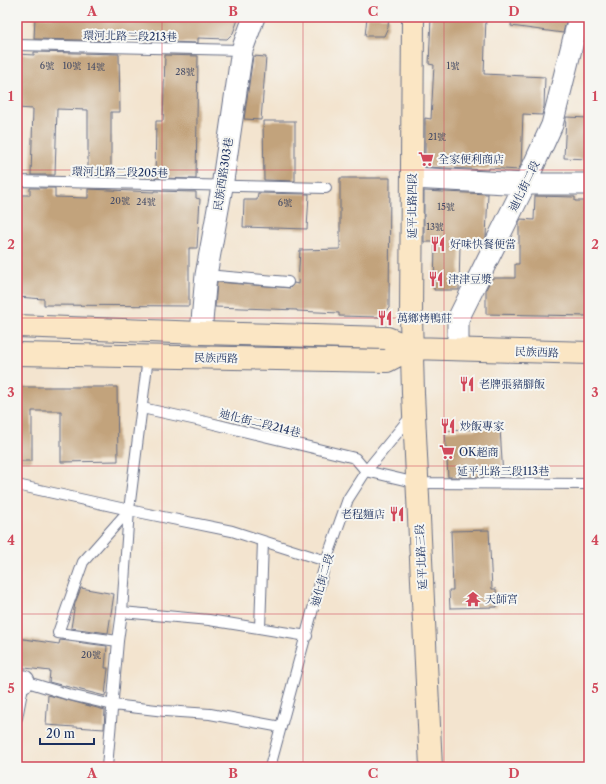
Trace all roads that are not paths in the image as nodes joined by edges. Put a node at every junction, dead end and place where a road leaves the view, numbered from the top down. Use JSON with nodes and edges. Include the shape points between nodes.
{"nodes":[{"id":1,"x":254,"y":17,"type":"edge"},
{"id":2,"x":413,"y":17,"type":"edge"},
{"id":3,"x":579,"y":17,"type":"edge"},
{"id":4,"x":17,"y":45,"type":"edge"},
{"id":5,"x":242,"y":50,"type":"junction"},
{"id":6,"x":412,"y":178,"type":"junction"},
{"id":7,"x":17,"y":181,"type":"edge"},
{"id":8,"x":525,"y":184,"type":"junction"},
{"id":9,"x":589,"y":184,"type":"edge"},
{"id":10,"x":222,"y":187,"type":"junction"},
{"id":11,"x":326,"y":188,"type":"dead end"},
{"id":12,"x":206,"y":275,"type":"junction"},
{"id":13,"x":288,"y":282,"type":"dead end"},
{"id":14,"x":17,"y":326,"type":"edge"},
{"id":15,"x":202,"y":333,"type":"junction"},
{"id":16,"x":412,"y":348,"type":"junction"},
{"id":17,"x":458,"y":349,"type":"junction"},
{"id":18,"x":589,"y":353,"type":"edge"},
{"id":19,"x":17,"y":354,"type":"edge"},
{"id":20,"x":148,"y":357,"type":"junction"},
{"id":21,"x":142,"y":408,"type":"junction"},
{"id":22,"x":414,"y":412,"type":"junction"},
{"id":23,"x":366,"y":471,"type":"junction"},
{"id":24,"x":417,"y":483,"type":"junction"},
{"id":25,"x":589,"y":484,"type":"edge"},
{"id":26,"x":17,"y":485,"type":"edge"},
{"id":27,"x":129,"y":510,"type":"junction"},
{"id":28,"x":263,"y":541,"type":"junction"},
{"id":29,"x":326,"y":561,"type":"junction"},
{"id":30,"x":122,"y":612,"type":"junction"},
{"id":31,"x":260,"y":628,"type":"junction"},
{"id":32,"x":307,"y":636,"type":"junction"},
{"id":33,"x":118,"y":641,"type":"junction"},
{"id":34,"x":21,"y":680,"type":"edge"},
{"id":35,"x":112,"y":705,"type":"junction"},
{"id":36,"x":17,"y":718,"type":"edge"},
{"id":37,"x":282,"y":727,"type":"junction"},
{"id":38,"x":107,"y":767,"type":"edge"},
{"id":39,"x":270,"y":767,"type":"edge"},
{"id":40,"x":431,"y":767,"type":"edge"}],
"edges":[{"from":1,"to":5,"type":"street","name":"民族西路303巷"},
{"from":2,"to":6,"type":"street","name":"延平北路四段"},
{"from":3,"to":8,"type":"street","name":"迪化街二段","via":[[552,126]]},
{"from":4,"to":5,"type":"lane","name":"環河北路二段213巷"},
{"from":5,"to":10,"type":"street","name":"民族西路303巷"},
{"from":6,"to":8,"type":"street"},
{"from":6,"to":16,"type":"street","name":"延平北路四段"},
{"from":7,"to":10,"type":"lane","name":"環河北路二段205巷"},
{"from":8,"to":9,"type":"street"},
{"from":8,"to":17,"type":"street","name":"迪化街二段","via":[[458,319]]},
{"from":10,"to":11,"type":"lane","name":"環河北路二段205巷"},
{"from":10,"to":12,"type":"street","name":"民族西路303巷"},
{"from":12,"to":13,"type":"lane"},
{"from":12,"to":15,"type":"street","name":"民族西路303巷"},
{"from":14,"to":15,"type":"street","name":"民族西路"},
{"from":15,"to":16,"type":"street","name":"民族西路","via":[[387,338]]},
{"from":16,"to":17,"type":"street","name":"民族西路"},
{"from":16,"to":20,"type":"street","name":"民族西路","via":[[386,361]]},
{"from":16,"to":22,"type":"street","name":"延平北路三段"},
{"from":17,"to":18,"type":"street","name":"民族西路"},
{"from":19,"to":20,"type":"street","name":"民族西路"},
{"from":20,"to":21,"type":"lane"},
{"from":21,"to":23,"type":"lane","name":"迪化街二段214巷","via":[[355,458]]},
{"from":21,"to":27,"type":"lane"},
{"from":22,"to":23,"type":"lane","name":"迪化街二段"},
{"from":22,"to":24,"type":"street","name":"延平北路三段"},
{"from":23,"to":24,"type":"lane","name":"延平北路三段113巷"},
{"from":23,"to":29,"type":"lane","name":"迪化街二段","via":[[348,500]]},
{"from":24,"to":25,"type":"lane","name":"延平北路三段113巷"},
{"from":24,"to":40,"type":"street","name":"延平北路三段"},
{"from":26,"to":27,"type":"lane"},
{"from":27,"to":28,"type":"lane","via":[[232,531]]},
{"from":27,"to":30,"type":"lane"},
{"from":27,"to":33,"type":"lane","via":[[83,562],[58,633]]},
{"from":28,"to":29,"type":"lane"},
{"from":28,"to":31,"type":"lane"},
{"from":29,"to":32,"type":"lane","name":"迪化街二段"},
{"from":30,"to":31,"type":"lane","via":[[209,620]]},
{"from":30,"to":33,"type":"lane"},
{"from":31,"to":32,"type":"lane"},
{"from":32,"to":37,"type":"lane","name":"迪化街二段"},
{"from":33,"to":35,"type":"lane"},
{"from":34,"to":35,"type":"lane"},
{"from":34,"to":36,"type":"lane"},
{"from":35,"to":37,"type":"lane","via":[[210,714]]},
{"from":35,"to":38,"type":"lane"},
{"from":37,"to":39,"type":"lane","name":"迪化街二段"}]}
